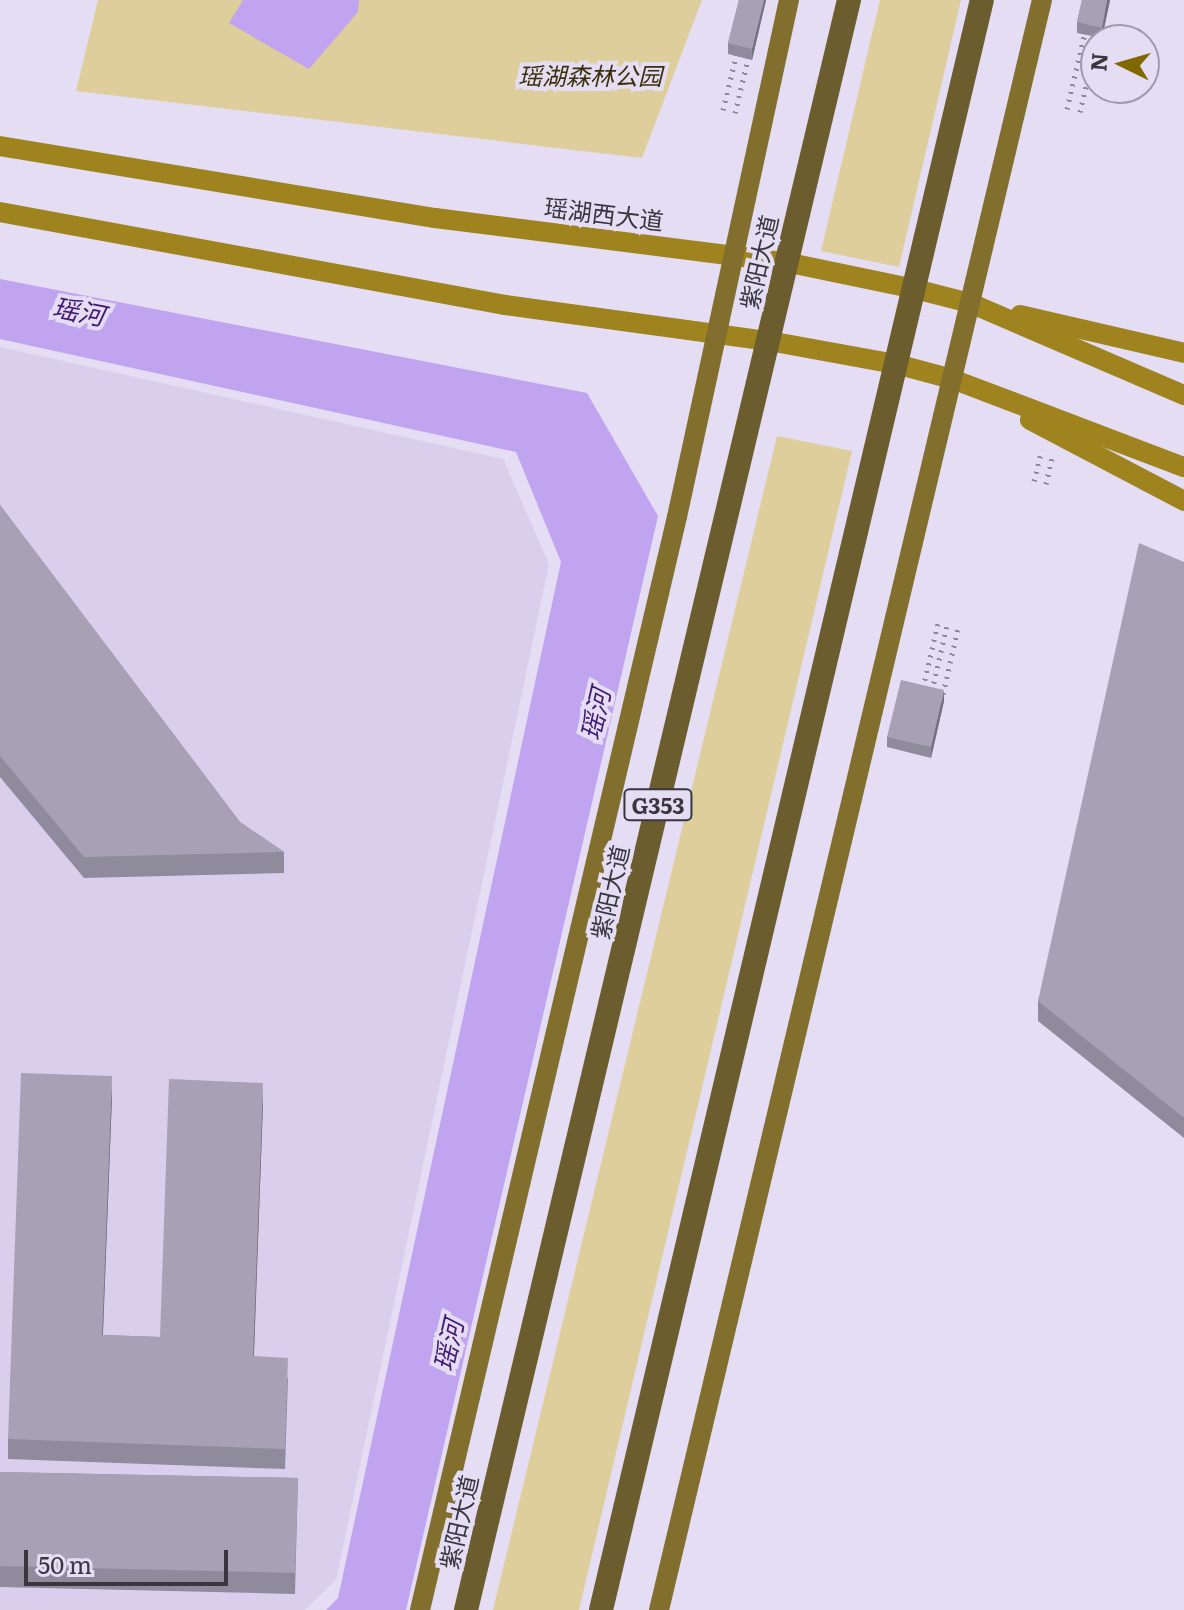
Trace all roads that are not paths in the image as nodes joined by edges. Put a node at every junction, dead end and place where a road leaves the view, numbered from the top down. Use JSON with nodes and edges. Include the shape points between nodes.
{"nodes":[{"id":1,"x":789,"y":0,"type":"edge"},
{"id":2,"x":849,"y":0,"type":"edge"},
{"id":3,"x":982,"y":0,"type":"edge"},
{"id":4,"x":1042,"y":0,"type":"edge"},
{"id":5,"x":0,"y":146,"type":"edge"},
{"id":6,"x":0,"y":212,"type":"edge"},
{"id":7,"x":733,"y":256,"type":"junction"},
{"id":8,"x":785,"y":262,"type":"junction"},
{"id":9,"x":915,"y":289,"type":"junction"},
{"id":10,"x":970,"y":303,"type":"junction"},
{"id":11,"x":716,"y":333,"type":"junction"},
{"id":12,"x":769,"y":341,"type":"junction"},
{"id":13,"x":1184,"y":353,"type":"edge"},
{"id":14,"x":896,"y":364,"type":"junction"},
{"id":15,"x":952,"y":379,"type":"junction"},
{"id":16,"x":1184,"y":395,"type":"edge"},
{"id":17,"x":1184,"y":467,"type":"edge"},
{"id":18,"x":1184,"y":501,"type":"edge"},
{"id":19,"x":420,"y":1610,"type":"edge"},
{"id":20,"x":466,"y":1610,"type":"edge"},
{"id":21,"x":601,"y":1610,"type":"edge"},
{"id":22,"x":659,"y":1610,"type":"edge"}],
"edges":[{"from":1,"to":7,"type":"main road"},
{"from":2,"to":8,"type":"highway","name":"紫阳大道","number":"G353"},
{"from":3,"to":9,"type":"highway"},
{"from":4,"to":10,"type":"main road"},
{"from":5,"to":7,"type":"main road","name":"瑶湖西大道","via":[[435,218]]},
{"from":6,"to":11,"type":"main road","via":[[505,305]]},
{"from":7,"to":8,"type":"main road","name":"瑶湖西大道"},
{"from":7,"to":11,"type":"main road"},
{"from":8,"to":9,"type":"main road","name":"瑶湖西大道"},
{"from":8,"to":12,"type":"highway","name":"紫阳大道","number":"G353"},
{"from":9,"to":10,"type":"main road","name":"瑶湖西大道"},
{"from":9,"to":14,"type":"highway"},
{"from":10,"to":13,"type":"main road"},
{"from":10,"to":15,"type":"main road"},
{"from":10,"to":16,"type":"main road","name":"瑶湖西大道"},
{"from":11,"to":12,"type":"main road"},
{"from":11,"to":19,"type":"main road"},
{"from":12,"to":14,"type":"main road"},
{"from":12,"to":20,"type":"highway","name":"紫阳大道","number":"G353"},
{"from":14,"to":15,"type":"main road"},
{"from":14,"to":21,"type":"highway"},
{"from":15,"to":17,"type":"main road"},
{"from":15,"to":18,"type":"main road"},
{"from":15,"to":22,"type":"main road"}]}
